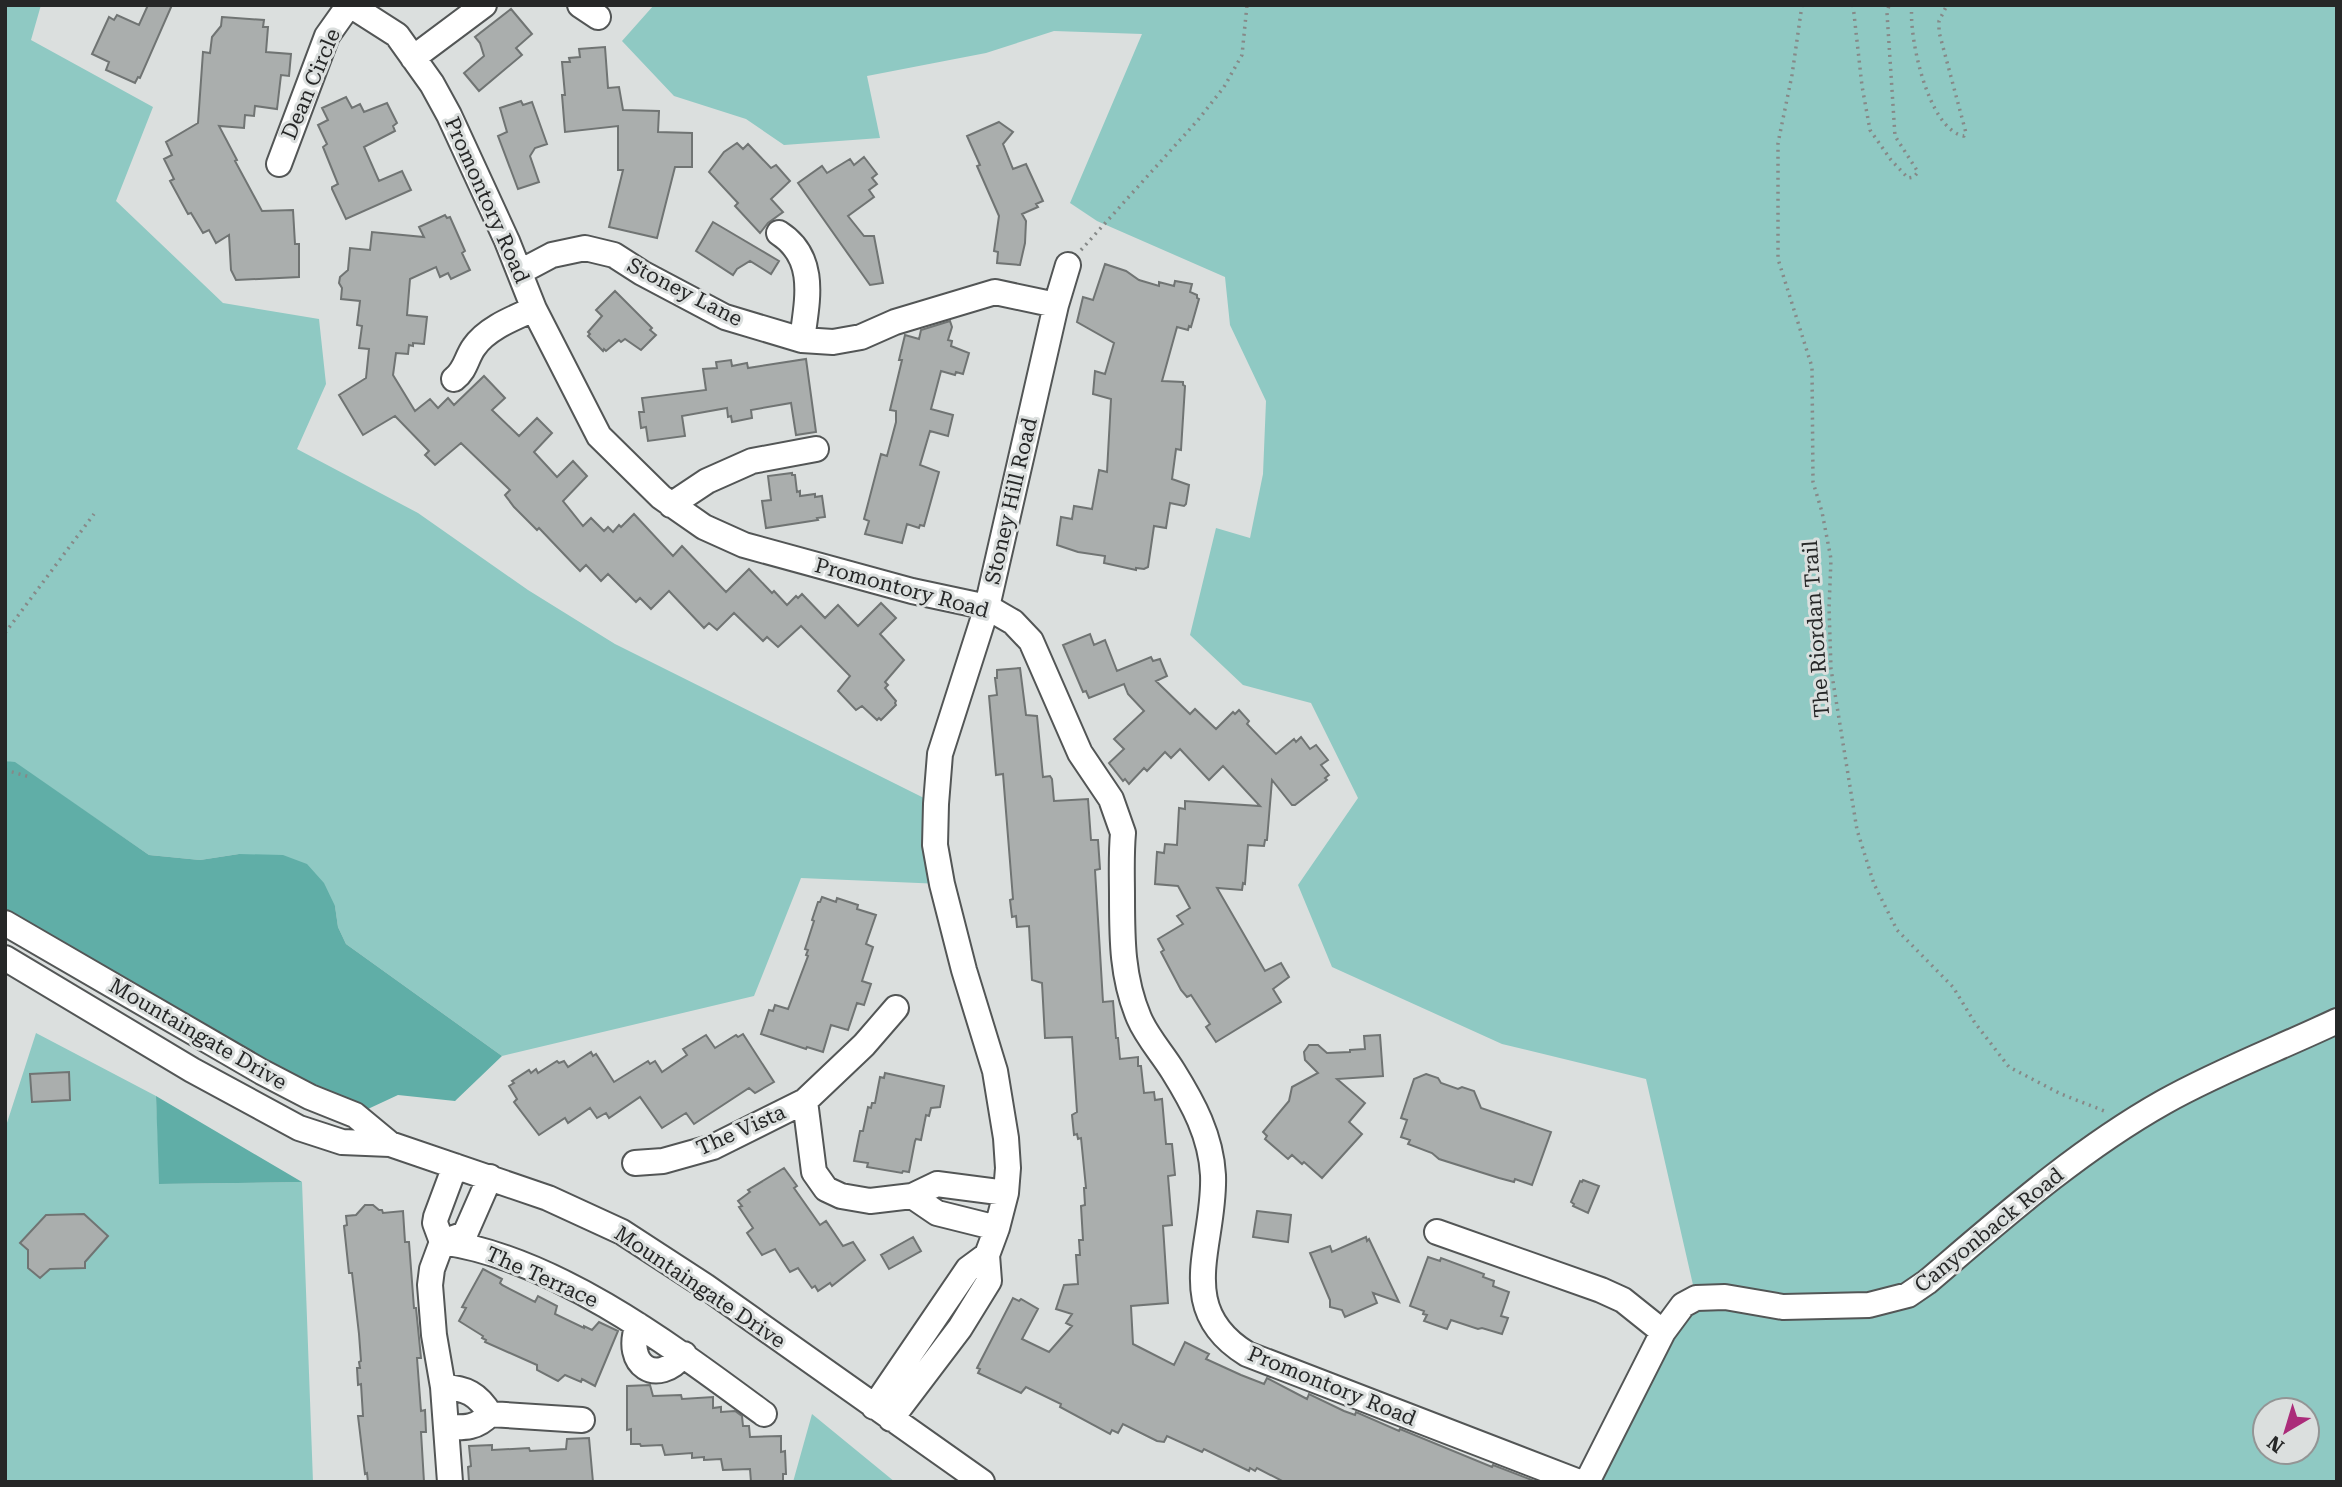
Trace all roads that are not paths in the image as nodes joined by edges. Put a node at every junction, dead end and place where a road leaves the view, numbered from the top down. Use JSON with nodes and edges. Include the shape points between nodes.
{"nodes":[{"id":1,"x":349,"y":5,"type":"edge"},
{"id":2,"x":484,"y":5,"type":"edge"},
{"id":3,"x":413,"y":58,"type":"junction"},
{"id":4,"x":279,"y":164,"type":"dead end"},
{"id":5,"x":779,"y":233,"type":"dead end"},
{"id":6,"x":1068,"y":265,"type":"road end"},
{"id":7,"x":520,"y":272,"type":"junction"},
{"id":8,"x":1056,"y":305,"type":"junction"},
{"id":9,"x":534,"y":309,"type":"junction"},
{"id":10,"x":802,"y":340,"type":"junction"},
{"id":11,"x":454,"y":379,"type":"dead end"},
{"id":12,"x":817,"y":449,"type":"dead end"},
{"id":13,"x":671,"y":505,"type":"junction"},
{"id":14,"x":987,"y":607,"type":"junction"},
{"id":15,"x":5,"y":923,"type":"edge"},
{"id":16,"x":5,"y":958,"type":"edge"},
{"id":17,"x":896,"y":1008,"type":"dead end"},
{"id":18,"x":2337,"y":1021,"type":"edge"},
{"id":19,"x":805,"y":1101,"type":"junction"},
{"id":20,"x":390,"y":1144,"type":"junction"},
{"id":21,"x":635,"y":1163,"type":"dead end"},
{"id":22,"x":455,"y":1166,"type":"junction"},
{"id":23,"x":490,"y":1177,"type":"junction"},
{"id":24,"x":1006,"y":1193,"type":"junction"},
{"id":25,"x":912,"y":1196,"type":"junction"},
{"id":26,"x":997,"y":1228,"type":"junction"},
{"id":27,"x":1437,"y":1232,"type":"dead end"},
{"id":28,"x":442,"y":1241,"type":"junction"},
{"id":29,"x":987,"y":1255,"type":"junction"},
{"id":30,"x":939,"y":1314,"type":"junction"},
{"id":31,"x":960,"y":1328,"type":"junction"},
{"id":32,"x":1662,"y":1332,"type":"junction"},
{"id":33,"x":443,"y":1387,"type":"junction"},
{"id":34,"x":882,"y":1413,"type":"junction"},
{"id":35,"x":490,"y":1414,"type":"junction"},
{"id":36,"x":764,"y":1414,"type":"dead end"},
{"id":37,"x":582,"y":1420,"type":"dead end"},
{"id":38,"x":447,"y":1427,"type":"junction"},
{"id":39,"x":450,"y":1482,"type":"edge"},
{"id":40,"x":982,"y":1482,"type":"edge"},
{"id":41,"x":1579,"y":1482,"type":"edge"},
{"id":42,"x":1587,"y":1482,"type":"edge"}],
"edges":[{"from":1,"to":3,"type":"street","name":"Promontory Road","via":[[397,35]]},
{"from":1,"to":4,"type":"street","name":"Dean Circle","via":[[327,36]]},
{"from":2,"to":3,"type":"street"},
{"from":3,"to":7,"type":"street","name":"Promontory Road","via":[[449,115]]},
{"from":5,"to":10,"type":"street","via":[[792,242],[805,268],[808,291]]},
{"from":6,"to":8,"type":"street","name":"Stoney Hill Road"},
{"from":7,"to":9,"type":"street","name":"Promontory Road"},
{"from":7,"to":10,"type":"street","name":"Stoney Lane","via":[[552,255],[585,248],[614,255],[725,317]]},
{"from":8,"to":10,"type":"street","name":"Stoney Lane","via":[[995,292],[861,337],[833,342]]},
{"from":8,"to":14,"type":"street","name":"Stoney Hill Road"},
{"from":9,"to":11,"type":"street","via":[[486,335]]},
{"from":9,"to":13,"type":"street","name":"Promontory Road","via":[[599,436]]},
{"from":12,"to":13,"type":"street","via":[[752,461],[707,481]]},
{"from":13,"to":14,"type":"street","name":"Promontory Road","via":[[744,545]]},
{"from":14,"to":24,"type":"street","name":"Stoney Hill Road","via":[[940,754],[935,845],[954,932],[995,1071],[1006,1138]]},
{"from":14,"to":41,"type":"street","name":"Promontory Road","via":[[1013,622],[1031,642],[1076,744],[1119,819],[1125,976],[1139,1017],[1205,1130],[1213,1173],[1202,1290],[1214,1325],[1247,1354]]},
{"from":15,"to":20,"type":"street","name":"Mountaingate Drive","via":[[262,1072],[355,1115]]},
{"from":16,"to":20,"type":"street","name":"Mountaingate Drive","via":[[299,1128],[342,1142]]},
{"from":17,"to":19,"type":"street","name":"The Vista"},
{"from":18,"to":32,"type":"street","name":"Canyonback Road","via":[[2181,1093],[2131,1122],[2049,1181],[1908,1295],[1869,1305],[1783,1307],[1725,1297],[1696,1298],[1683,1305]]},
{"from":19,"to":21,"type":"street","name":"The Vista","via":[[713,1147],[663,1161]]},
{"from":19,"to":25,"type":"street","name":"The Vista","via":[[814,1172],[826,1189],[870,1201]]},
{"from":20,"to":22,"type":"street","name":"Mountaingate Drive"},
{"from":22,"to":23,"type":"street","name":"Mountaingate Drive"},
{"from":22,"to":28,"type":"street","via":[[436,1217]]},
{"from":23,"to":28,"type":"street","name":"The Terrace","via":[[465,1234]]},
{"from":23,"to":34,"type":"street","name":"Mountaingate Drive","via":[[622,1232]]},
{"from":24,"to":25,"type":"street","name":"The Vista","via":[[937,1184]]},
{"from":24,"to":26,"type":"street","name":"Stoney Hill Road"},
{"from":25,"to":26,"type":"street","via":[[937,1213]]},
{"from":26,"to":29,"type":"street","name":"Stoney Hill Road"},
{"from":27,"to":32,"type":"street","via":[[1601,1290],[1623,1300]]},
{"from":28,"to":33,"type":"street","via":[[430,1285]]},
{"from":28,"to":36,"type":"street","name":"The Terrace","via":[[513,1260],[586,1295],[684,1354]]},
{"from":29,"to":30,"type":"street","name":"Stoney Hill Road","via":[[968,1269]]},
{"from":29,"to":31,"type":"street","name":"Stoney Hill Road","via":[[989,1281]]},
{"from":30,"to":31,"type":"street"},
{"from":30,"to":34,"type":"street","name":"Stoney Hill Road"},
{"from":31,"to":34,"type":"street","name":"Stoney Hill Road"},
{"from":32,"to":42,"type":"street","name":"Canyonback Road"},
{"from":33,"to":35,"type":"street","via":[[464,1388],[478,1397]]},
{"from":33,"to":38,"type":"street"},
{"from":34,"to":40,"type":"street","name":"Mountaingate Drive"},
{"from":35,"to":37,"type":"street"},
{"from":35,"to":38,"type":"street","via":[[472,1426]]},
{"from":38,"to":39,"type":"street"}]}
